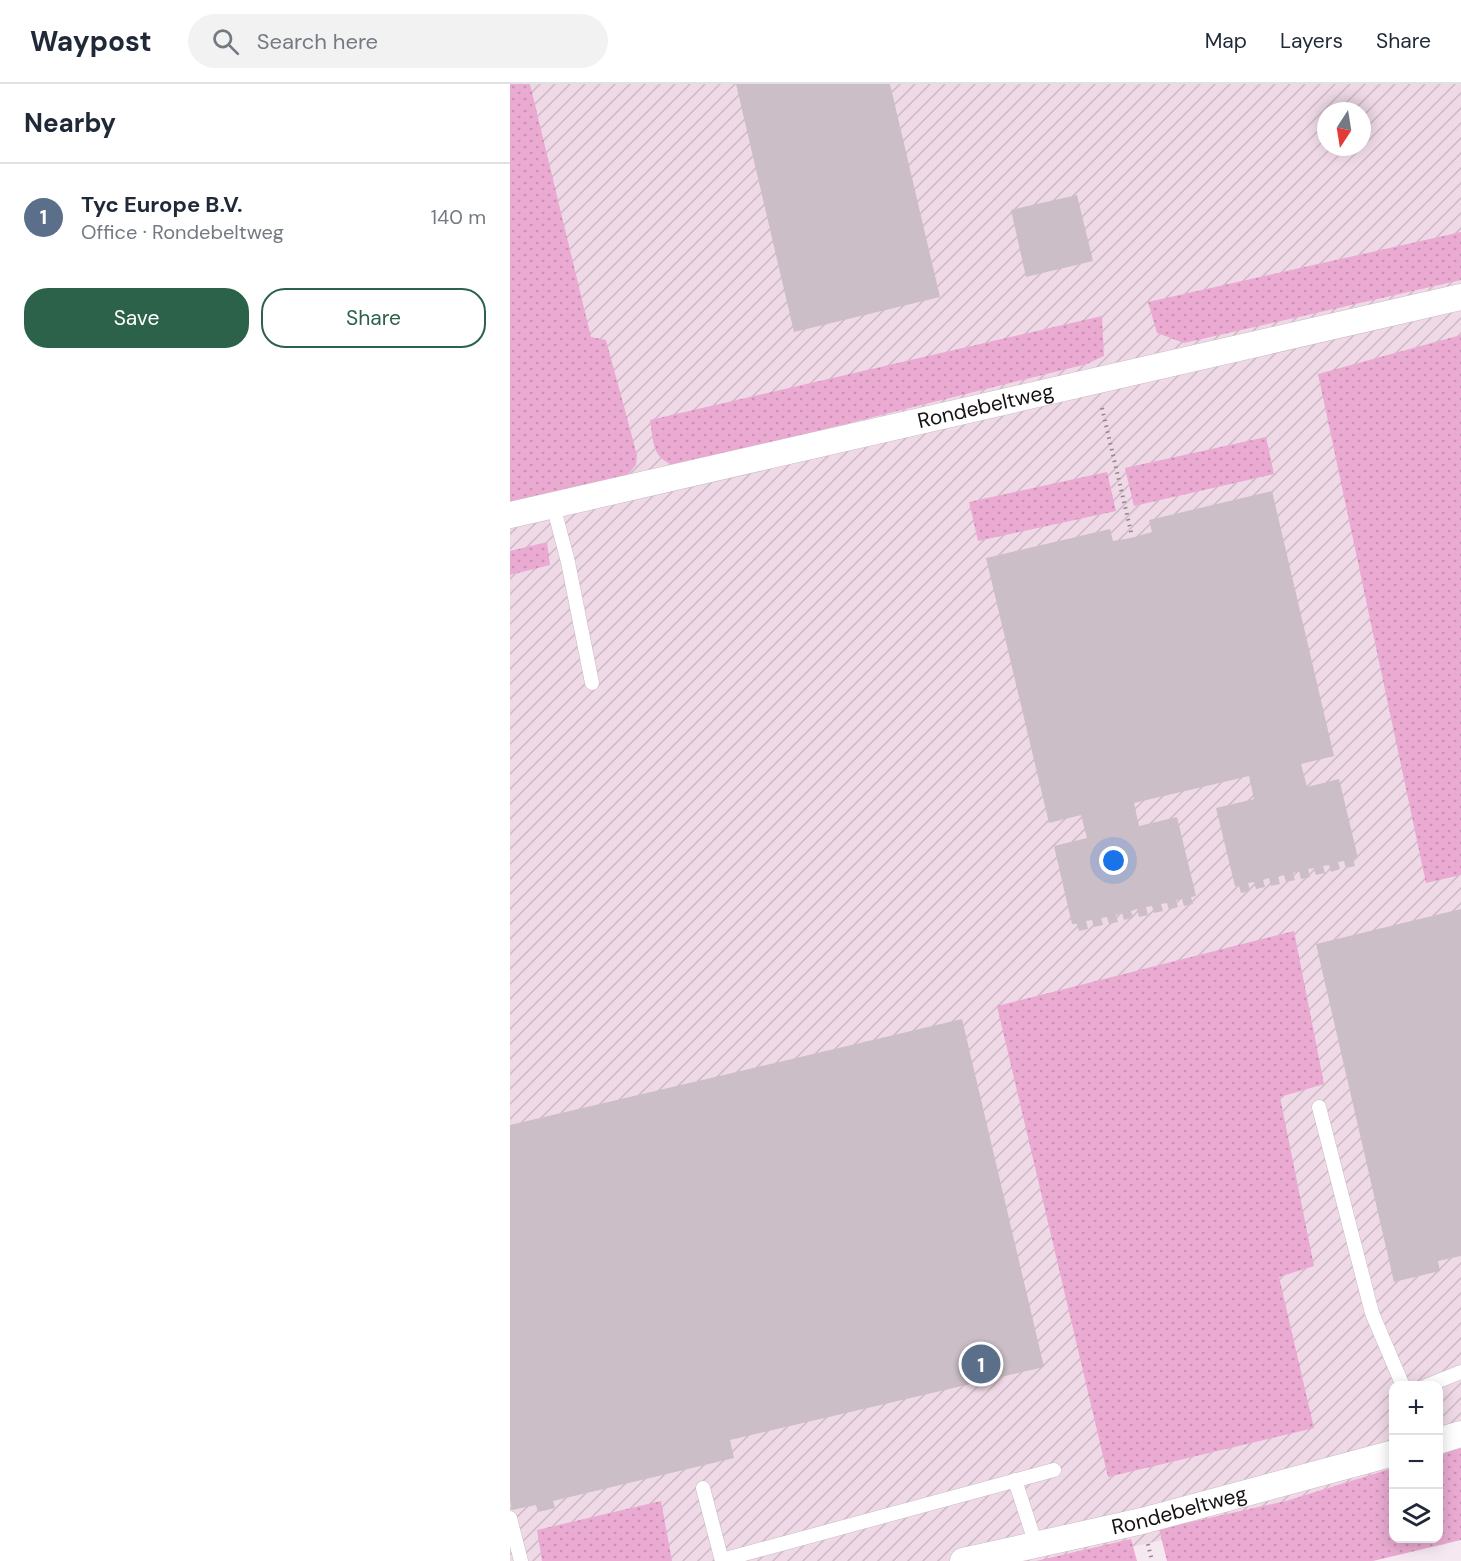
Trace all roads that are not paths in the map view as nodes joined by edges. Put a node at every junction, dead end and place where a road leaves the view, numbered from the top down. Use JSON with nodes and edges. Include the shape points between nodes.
{"nodes":[{"id":1,"x":1461,"y":297,"type":"edge"},
{"id":2,"x":553,"y":505,"type":"junction"},
{"id":3,"x":510,"y":515,"type":"edge"},
{"id":4,"x":592,"y":683,"type":"dead end"},
{"id":5,"x":1319,"y":1107,"type":"dead end"},
{"id":6,"x":1461,"y":1372,"type":"edge"},
{"id":7,"x":1401,"y":1381,"type":"edge"},
{"id":8,"x":1438,"y":1381,"type":"edge"},
{"id":9,"x":1461,"y":1434,"type":"edge"},
{"id":10,"x":1443,"y":1439,"type":"edge"},
{"id":11,"x":1389,"y":1454,"type":"edge"},
{"id":12,"x":1054,"y":1470,"type":"dead end"},
{"id":13,"x":1015,"y":1480,"type":"junction"},
{"id":14,"x":703,"y":1488,"type":"dead end"},
{"id":15,"x":510,"y":1518,"type":"edge"},
{"id":16,"x":1036,"y":1545,"type":"junction"},
{"id":17,"x":722,"y":1560,"type":"edge"},
{"id":18,"x":521,"y":1561,"type":"edge"},
{"id":19,"x":963,"y":1561,"type":"edge"}],
"edges":[{"from":1,"to":2,"type":"street","name":"Rondebeltweg"},
{"from":2,"to":3,"type":"street","name":"Rondebeltweg"},
{"from":2,"to":4,"type":"lane"},
{"from":5,"to":7,"type":"lane","via":[[1372,1313]]},
{"from":6,"to":8,"type":"lane"},
{"from":9,"to":10,"type":"street"},
{"from":11,"to":16,"type":"street","name":"Rondebeltweg","via":[[1142,1521]]},
{"from":12,"to":13,"type":"lane"},
{"from":13,"to":16,"type":"lane"},
{"from":13,"to":17,"type":"lane"},
{"from":14,"to":17,"type":"lane"},
{"from":15,"to":18,"type":"lane"},
{"from":16,"to":19,"type":"street","name":"Rondebeltweg"}]}
